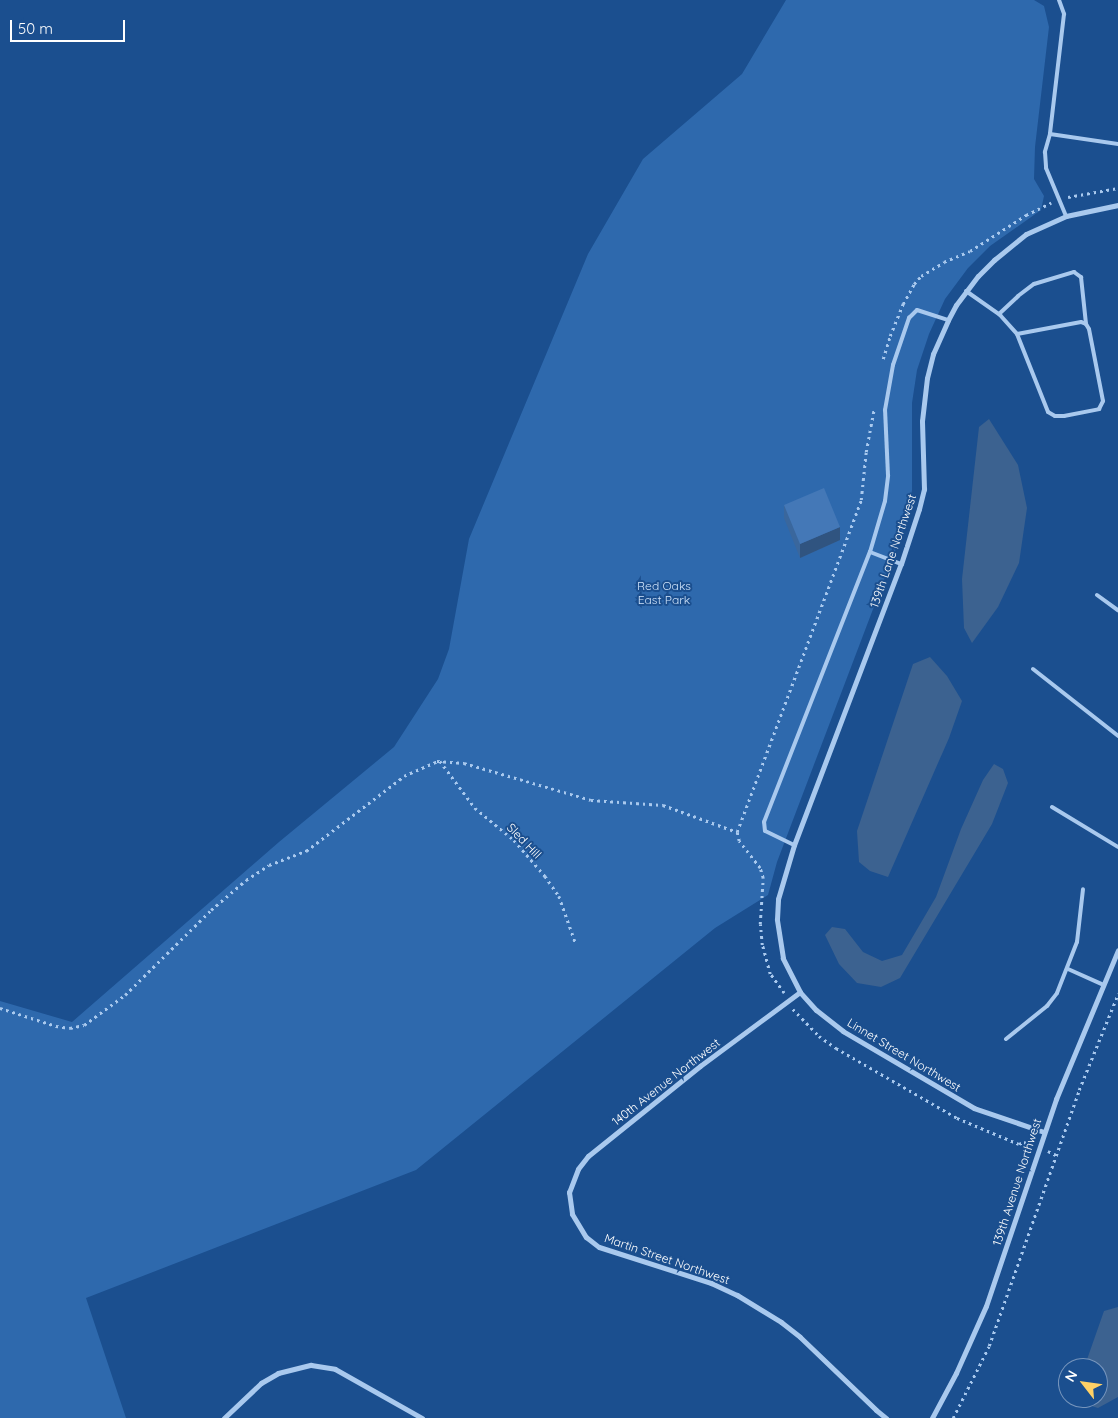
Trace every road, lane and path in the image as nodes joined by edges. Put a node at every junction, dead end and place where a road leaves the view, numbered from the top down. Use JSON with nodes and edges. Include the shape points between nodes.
{"nodes":[{"id":1,"x":1059,"y":0,"type":"edge"},
{"id":2,"x":1050,"y":134,"type":"junction"},
{"id":3,"x":1118,"y":144,"type":"edge"},
{"id":4,"x":1118,"y":188,"type":"edge"},
{"id":5,"x":1076,"y":194,"type":"dead end"},
{"id":6,"x":1046,"y":204,"type":"dead end"},
{"id":7,"x":1118,"y":205,"type":"edge"},
{"id":8,"x":1066,"y":216,"type":"junction"},
{"id":9,"x":966,"y":290,"type":"junction"},
{"id":10,"x":999,"y":314,"type":"junction"},
{"id":11,"x":948,"y":320,"type":"junction"},
{"id":12,"x":1086,"y":324,"type":"junction"},
{"id":13,"x":1017,"y":334,"type":"junction"},
{"id":14,"x":882,"y":366,"type":"dead end"},
{"id":15,"x":875,"y":405,"type":"dead end"},
{"id":16,"x":843,"y":545,"type":"dead end"},
{"id":17,"x":870,"y":552,"type":"junction"},
{"id":18,"x":901,"y":564,"type":"junction"},
{"id":19,"x":1097,"y":595,"type":"dead end"},
{"id":20,"x":1118,"y":610,"type":"edge"},
{"id":21,"x":1032,"y":669,"type":"dead end"},
{"id":22,"x":1118,"y":736,"type":"edge"},
{"id":23,"x":440,"y":761,"type":"junction"},
{"id":24,"x":1052,"y":807,"type":"dead end"},
{"id":25,"x":737,"y":832,"type":"dead end"},
{"id":26,"x":794,"y":845,"type":"junction"},
{"id":27,"x":1118,"y":848,"type":"edge"},
{"id":28,"x":1083,"y":889,"type":"dead end"},
{"id":29,"x":576,"y":944,"type":"dead end"},
{"id":30,"x":1118,"y":950,"type":"edge"},
{"id":31,"x":783,"y":958,"type":"joint"},
{"id":32,"x":1068,"y":969,"type":"junction"},
{"id":33,"x":1102,"y":984,"type":"junction"},
{"id":34,"x":800,"y":992,"type":"junction"},
{"id":35,"x":1118,"y":994,"type":"edge"},
{"id":36,"x":0,"y":1008,"type":"edge"},
{"id":37,"x":794,"y":1012,"type":"dead end"},
{"id":38,"x":1006,"y":1039,"type":"dead end"},
{"id":39,"x":1044,"y":1132,"type":"junction"},
{"id":40,"x":1024,"y":1142,"type":"dead end"},
{"id":41,"x":570,"y":1204,"type":"joint"},
{"id":42,"x":224,"y":1418,"type":"edge"},
{"id":43,"x":422,"y":1418,"type":"edge"},
{"id":44,"x":886,"y":1418,"type":"edge"},
{"id":45,"x":932,"y":1418,"type":"edge"},
{"id":46,"x":953,"y":1418,"type":"edge"}],
"edges":[{"from":1,"to":2,"type":"lane","via":[[1064,14]]},
{"from":2,"to":3,"type":"lane"},
{"from":2,"to":8,"type":"lane","via":[[1045,152],[1046,168]]},
{"from":4,"to":5,"type":"path"},
{"from":6,"to":14,"type":"path","via":[[921,276],[897,318]]},
{"from":7,"to":8,"type":"street","name":"139th Lane Northwest"},
{"from":8,"to":9,"type":"street","name":"139th Lane Northwest","via":[[1042,225],[1008,247]]},
{"from":9,"to":10,"type":"lane"},
{"from":9,"to":11,"type":"street","name":"139th Lane Northwest"},
{"from":10,"to":12,"type":"lane","via":[[1034,284],[1074,272],[1082,278]]},
{"from":10,"to":13,"type":"lane"},
{"from":11,"to":17,"type":"lane","via":[[917,310],[909,318],[893,365],[885,410],[885,501]]},
{"from":11,"to":18,"type":"street","name":"139th Lane Northwest","via":[[933,354],[927,378],[922,421],[924,489]]},
{"from":12,"to":13,"type":"lane","via":[[1081,322]]},
{"from":12,"to":13,"type":"lane","via":[[1103,401],[1099,409],[1064,416],[1048,412]]},
{"from":15,"to":16,"type":"path","via":[[865,458],[864,489]]},
{"from":17,"to":18,"type":"lane"},
{"from":17,"to":26,"type":"lane","via":[[764,822],[765,831]]},
{"from":18,"to":26,"type":"street","name":"139th Lane Northwest"},
{"from":19,"to":20,"type":"lane"},
{"from":21,"to":22,"type":"lane"},
{"from":23,"to":25,"type":"path","via":[[464,763],[591,800],[663,805]]},
{"from":23,"to":29,"type":"path","name":"Sled Hill","via":[[475,808],[514,840],[559,896]]},
{"from":23,"to":36,"type":"path","via":[[404,776],[306,851],[269,866],[246,880],[211,910],[125,996],[84,1025],[56,1026]]},
{"from":24,"to":27,"type":"lane"},
{"from":26,"to":31,"type":"street","name":"139th Lane Northwest","via":[[778,899],[777,919]]},
{"from":28,"to":32,"type":"lane","via":[[1077,942]]},
{"from":30,"to":33,"type":"street","name":"139th Avenue Northwest"},
{"from":31,"to":34,"type":"street","name":"Linnet Street Northwest"},
{"from":32,"to":33,"type":"lane"},
{"from":32,"to":38,"type":"lane","via":[[1047,1006]]},
{"from":33,"to":39,"type":"street","name":"139th Avenue Northwest"},
{"from":34,"to":39,"type":"street","name":"Linnet Street Northwest","via":[[827,1020],[959,1100]]},
{"from":34,"to":41,"type":"street","name":"140th Avenue Northwest","via":[[700,1066],[588,1156],[578,1169],[570,1192]]},
{"from":35,"to":46,"type":"path","via":[[1079,1090],[989,1346]]},
{"from":37,"to":40,"type":"path","via":[[836,1048],[957,1118],[1019,1144]]},
{"from":39,"to":45,"type":"street","name":"139th Avenue Northwest","via":[[986,1306]]},
{"from":41,"to":44,"type":"street","name":"Martin Street Northwest","via":[[580,1230],[599,1247],[711,1283],[781,1322]]},
{"from":42,"to":43,"type":"street","via":[[261,1383],[278,1373],[311,1366],[335,1369]]}]}
